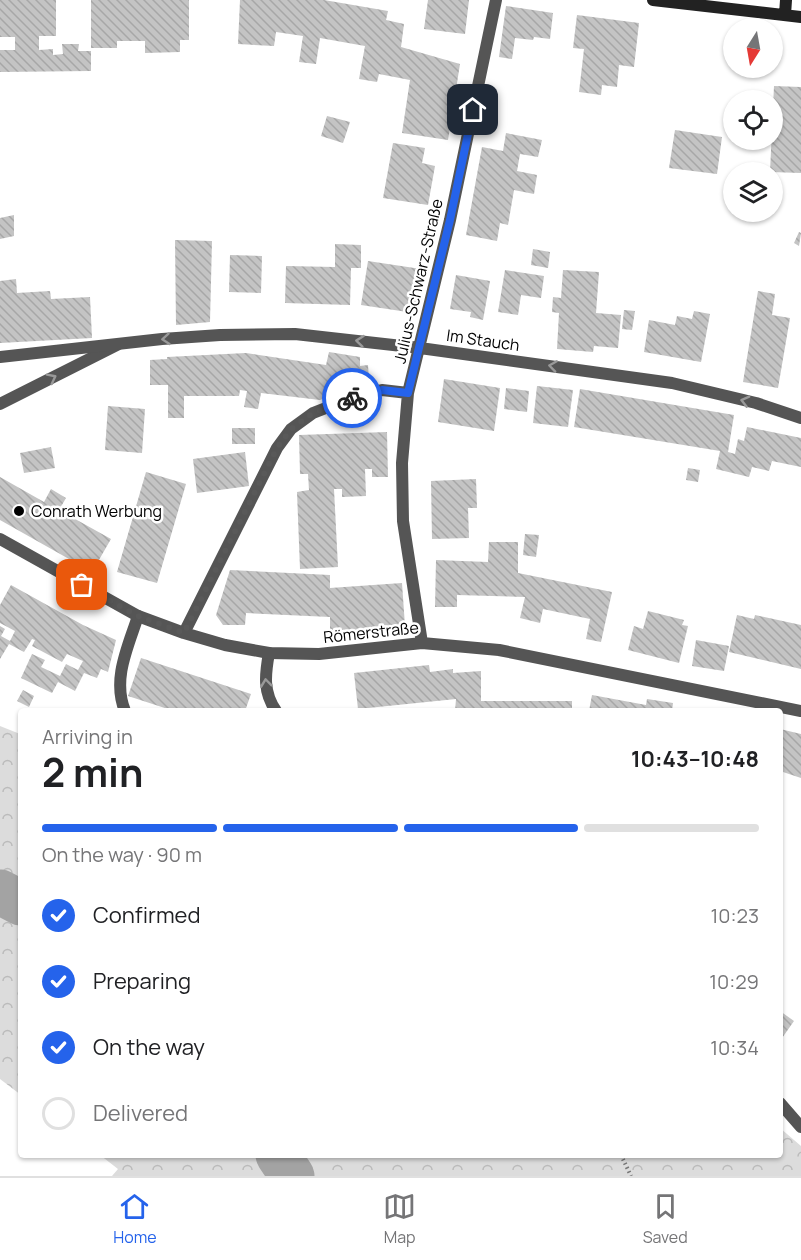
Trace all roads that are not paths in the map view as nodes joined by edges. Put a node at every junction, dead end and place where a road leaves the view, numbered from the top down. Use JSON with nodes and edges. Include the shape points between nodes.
{"nodes":[{"id":1,"x":496,"y":0,"type":"edge"},
{"id":2,"x":653,"y":0,"type":"edge"},
{"id":3,"x":786,"y":0,"type":"edge"},
{"id":4,"x":785,"y":15,"type":"junction"},
{"id":5,"x":801,"y":17,"type":"edge"},
{"id":6,"x":120,"y":343,"type":"junction"},
{"id":7,"x":420,"y":348,"type":"junction"},
{"id":8,"x":0,"y":357,"type":"edge"},
{"id":9,"x":408,"y":393,"type":"junction"},
{"id":10,"x":0,"y":404,"type":"edge"},
{"id":11,"x":801,"y":418,"type":"edge"},
{"id":12,"x":0,"y":539,"type":"edge"},
{"id":13,"x":138,"y":616,"type":"junction"},
{"id":14,"x":184,"y":633,"type":"junction"},
{"id":15,"x":422,"y":643,"type":"junction"},
{"id":16,"x":269,"y":653,"type":"junction"},
{"id":17,"x":123,"y":708,"type":"edge"},
{"id":18,"x":274,"y":708,"type":"edge"},
{"id":19,"x":801,"y":711,"type":"edge"},
{"id":20,"x":783,"y":1106,"type":"edge"},
{"id":21,"x":801,"y":1127,"type":"edge"}],
"edges":[{"from":1,"to":7,"type":"street","name":"Julius-Schwarz-Straße"},
{"from":2,"to":4,"type":"street"},
{"from":3,"to":4,"type":"street"},
{"from":4,"to":5,"type":"street"},
{"from":7,"to":6,"type":"street","name":"Im Stauch","one_way":true,"via":[[295,334],[220,334]]},
{"from":6,"to":8,"type":"street","name":"Im Stauch"},
{"from":10,"to":6,"type":"street","name":"Im Stauch","one_way":true},
{"from":7,"to":9,"type":"street","name":"Julius-Schwarz-Straße"},
{"from":11,"to":7,"type":"street","name":"Im Stauch","one_way":true,"via":[[672,383]]},
{"from":9,"to":14,"type":"street","via":[[382,390],[354,397],[313,413],[291,429],[277,448]]},
{"from":9,"to":15,"type":"street","name":"Julius-Schwarz-Straße","via":[[402,463],[403,521]]},
{"from":12,"to":13,"type":"street","name":"Römerstraße"},
{"from":13,"to":14,"type":"street","name":"Römerstraße"},
{"from":13,"to":17,"type":"street","via":[[120,670]]},
{"from":14,"to":16,"type":"street","name":"Römerstraße"},
{"from":15,"to":16,"type":"street","name":"Römerstraße","via":[[319,654]]},
{"from":15,"to":19,"type":"street","name":"Römerstraße","via":[[499,650]]},
{"from":18,"to":16,"type":"street","one_way":true,"via":[[264,677]]},
{"from":20,"to":21,"type":"street"}]}
